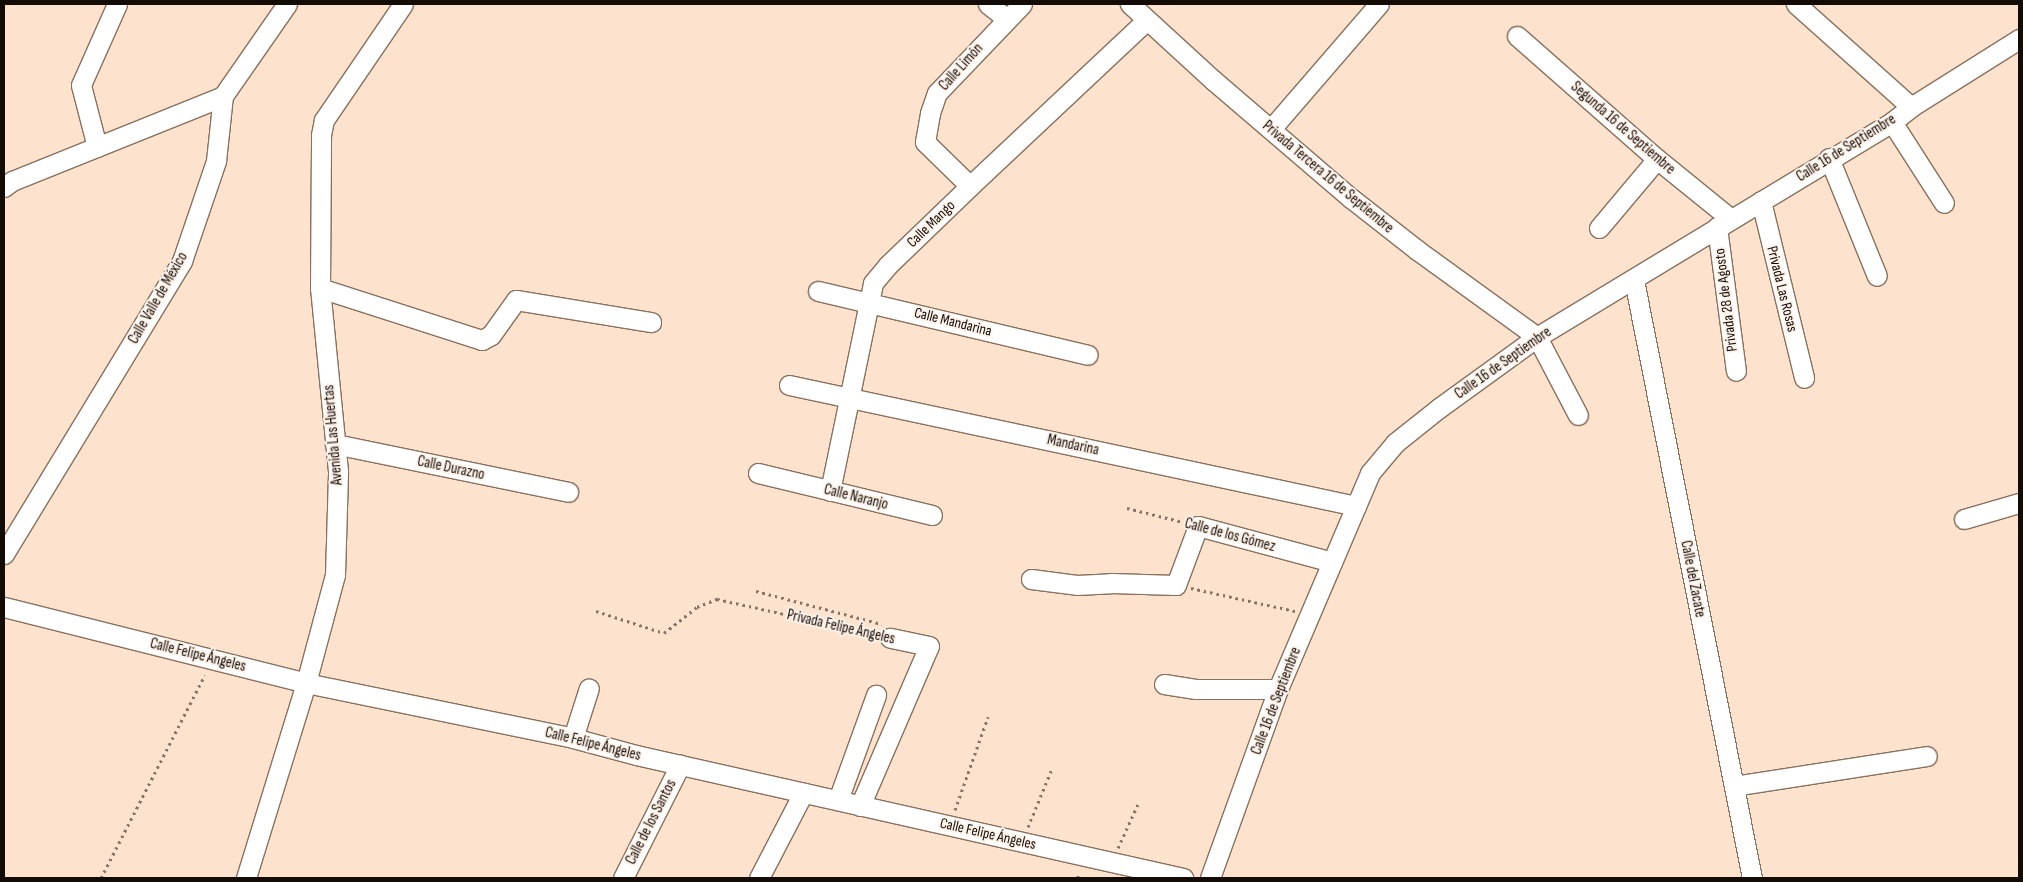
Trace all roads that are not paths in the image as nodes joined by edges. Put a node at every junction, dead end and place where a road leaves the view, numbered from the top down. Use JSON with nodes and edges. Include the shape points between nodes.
{"nodes":[{"id":1,"x":117,"y":4,"type":"edge"},
{"id":2,"x":287,"y":4,"type":"edge"},
{"id":3,"x":403,"y":4,"type":"edge"},
{"id":4,"x":988,"y":4,"type":"edge"},
{"id":5,"x":1022,"y":4,"type":"edge"},
{"id":6,"x":1130,"y":4,"type":"edge"},
{"id":7,"x":1379,"y":4,"type":"edge"},
{"id":8,"x":1796,"y":4,"type":"edge"},
{"id":9,"x":1006,"y":18,"type":"junction"},
{"id":10,"x":1146,"y":20,"type":"junction"},
{"id":11,"x":1517,"y":36,"type":"dead end"},
{"id":12,"x":2019,"y":39,"type":"edge"},
{"id":13,"x":222,"y":96,"type":"junction"},
{"id":14,"x":1911,"y":107,"type":"junction"},
{"id":15,"x":1892,"y":122,"type":"junction"},
{"id":16,"x":1271,"y":129,"type":"junction"},
{"id":17,"x":97,"y":147,"type":"junction"},
{"id":18,"x":1829,"y":158,"type":"junction"},
{"id":19,"x":1657,"y":159,"type":"junction"},
{"id":20,"x":970,"y":186,"type":"junction"},
{"id":21,"x":4,"y":188,"type":"edge"},
{"id":22,"x":1761,"y":201,"type":"junction"},
{"id":23,"x":1944,"y":203,"type":"dead end"},
{"id":24,"x":1724,"y":223,"type":"junction"},
{"id":25,"x":1599,"y":228,"type":"dead end"},
{"id":26,"x":1877,"y":276,"type":"dead end"},
{"id":27,"x":1634,"y":280,"type":"junction"},
{"id":28,"x":320,"y":288,"type":"junction"},
{"id":29,"x":818,"y":291,"type":"dead end"},
{"id":30,"x":869,"y":302,"type":"junction"},
{"id":31,"x":651,"y":322,"type":"dead end"},
{"id":32,"x":1537,"y":337,"type":"junction"},
{"id":33,"x":1088,"y":355,"type":"dead end"},
{"id":34,"x":1736,"y":371,"type":"dead end"},
{"id":35,"x":1804,"y":378,"type":"dead end"},
{"id":36,"x":789,"y":385,"type":"dead end"},
{"id":37,"x":848,"y":396,"type":"junction"},
{"id":38,"x":1578,"y":415,"type":"dead end"},
{"id":39,"x":335,"y":444,"type":"junction"},
{"id":40,"x":758,"y":473,"type":"dead end"},
{"id":41,"x":830,"y":491,"type":"junction"},
{"id":42,"x":568,"y":492,"type":"dead end"},
{"id":43,"x":2019,"y":503,"type":"edge"},
{"id":44,"x":1356,"y":506,"type":"junction"},
{"id":45,"x":932,"y":515,"type":"dead end"},
{"id":46,"x":1964,"y":519,"type":"dead end"},
{"id":47,"x":4,"y":554,"type":"edge"},
{"id":48,"x":1332,"y":562,"type":"junction"},
{"id":49,"x":1031,"y":579,"type":"dead end"},
{"id":50,"x":4,"y":607,"type":"edge"},
{"id":51,"x":890,"y":638,"type":"road end"},
{"id":52,"x":306,"y":683,"type":"junction"},
{"id":53,"x":1164,"y":684,"type":"dead end"},
{"id":54,"x":589,"y":688,"type":"dead end"},
{"id":55,"x":1278,"y":689,"type":"junction"},
{"id":56,"x":876,"y":695,"type":"dead end"},
{"id":57,"x":573,"y":738,"type":"junction"},
{"id":58,"x":1927,"y":756,"type":"dead end"},
{"id":59,"x":680,"y":765,"type":"junction"},
{"id":60,"x":1734,"y":786,"type":"junction"},
{"id":61,"x":803,"y":793,"type":"junction"},
{"id":62,"x":838,"y":800,"type":"junction"},
{"id":63,"x":860,"y":806,"type":"junction"},
{"id":64,"x":246,"y":878,"type":"edge"},
{"id":65,"x":623,"y":878,"type":"edge"},
{"id":66,"x":759,"y":878,"type":"edge"},
{"id":67,"x":1183,"y":878,"type":"edge"},
{"id":68,"x":1210,"y":878,"type":"edge"},
{"id":69,"x":1752,"y":878,"type":"edge"}],
"edges":[{"from":1,"to":17,"type":"street","via":[[81,85]]},
{"from":2,"to":13,"type":"street","name":"Calle Valle de México"},
{"from":3,"to":28,"type":"street","name":"Avenida Las Huertas","via":[[324,120],[320,135]]},
{"from":4,"to":9,"type":"street"},
{"from":5,"to":9,"type":"street","name":"Calle Limón"},
{"from":6,"to":10,"type":"street","name":"Privada Tercera 16 de Septiembre"},
{"from":7,"to":16,"type":"street"},
{"from":8,"to":14,"type":"street"},
{"from":9,"to":20,"type":"street","name":"Calle Limón","via":[[937,93],[930,113],[926,142]]},
{"from":10,"to":16,"type":"street","name":"Privada Tercera 16 de Septiembre"},
{"from":10,"to":20,"type":"street","name":"Calle Mango"},
{"from":11,"to":19,"type":"street","name":"Segunda 16 de Septiembre"},
{"from":12,"to":14,"type":"street","name":"Calle 16 de Septiembre"},
{"from":13,"to":17,"type":"street"},
{"from":13,"to":47,"type":"street","name":"Calle Valle de México","via":[[216,161],[182,262]]},
{"from":14,"to":15,"type":"street","name":"Calle 16 de Septiembre"},
{"from":15,"to":18,"type":"street","name":"Calle 16 de Septiembre"},
{"from":15,"to":23,"type":"street"},
{"from":16,"to":32,"type":"street","name":"Privada Tercera 16 de Septiembre","via":[[1417,250]]},
{"from":17,"to":21,"type":"street","via":[[12,180]]},
{"from":18,"to":22,"type":"street","name":"Calle 16 de Septiembre"},
{"from":18,"to":26,"type":"street"},
{"from":19,"to":24,"type":"street","name":"Segunda 16 de Septiembre"},
{"from":19,"to":25,"type":"street"},
{"from":20,"to":30,"type":"street","name":"Calle Mango","via":[[888,265],[873,283]]},
{"from":22,"to":24,"type":"street","name":"Calle 16 de Septiembre"},
{"from":22,"to":35,"type":"street","name":"Privada Las Rosas"},
{"from":24,"to":27,"type":"street","name":"Calle 16 de Septiembre"},
{"from":24,"to":34,"type":"street","name":"Privada 28 de Agosto"},
{"from":27,"to":32,"type":"street","name":"Calle 16 de Septiembre"},
{"from":27,"to":60,"type":"street","name":"Calle del Zacate"},
{"from":28,"to":31,"type":"street","via":[[482,340],[491,335],[516,300]]},
{"from":28,"to":39,"type":"street","name":"Avenida Las Huertas"},
{"from":29,"to":30,"type":"street","name":"Calle Mandarina"},
{"from":30,"to":33,"type":"street","name":"Calle Mandarina"},
{"from":30,"to":37,"type":"street","name":"Calle Mango"},
{"from":32,"to":38,"type":"street"},
{"from":32,"to":44,"type":"street","name":"Calle 16 de Septiembre","via":[[1395,443],[1370,473]]},
{"from":36,"to":37,"type":"street","name":"Mandarina"},
{"from":37,"to":41,"type":"street","name":"Calle Mango"},
{"from":37,"to":44,"type":"street","name":"Mandarina"},
{"from":39,"to":42,"type":"street","name":"Calle Durazno"},
{"from":39,"to":52,"type":"street","name":"Avenida Las Huertas","via":[[338,471],[335,575]]},
{"from":40,"to":41,"type":"street","name":"Calle Naranjo"},
{"from":41,"to":45,"type":"street","name":"Calle Naranjo"},
{"from":43,"to":46,"type":"street"},
{"from":44,"to":48,"type":"street","name":"Calle 16 de Septiembre"},
{"from":48,"to":49,"type":"street","name":"Calle de los Gómez","via":[[1198,526],[1176,585],[1077,585]]},
{"from":48,"to":55,"type":"street","name":"Calle 16 de Septiembre"},
{"from":50,"to":52,"type":"street","name":"Calle Felipe Ángeles"},
{"from":51,"to":63,"type":"street","name":"Privada Felipe Ángeles","via":[[928,646]]},
{"from":52,"to":57,"type":"street","name":"Calle Felipe Ángeles"},
{"from":52,"to":64,"type":"street","name":"Avenida Las Huertas"},
{"from":53,"to":55,"type":"street","via":[[1196,689]]},
{"from":54,"to":57,"type":"street"},
{"from":55,"to":68,"type":"street","name":"Calle 16 de Septiembre"},
{"from":56,"to":62,"type":"street"},
{"from":57,"to":59,"type":"street","name":"Calle Felipe Ángeles"},
{"from":58,"to":60,"type":"street"},
{"from":59,"to":61,"type":"street","name":"Calle Felipe Ángeles"},
{"from":59,"to":65,"type":"street","name":"Calle de los Santos"},
{"from":60,"to":69,"type":"street","name":"Calle del Zacate"},
{"from":61,"to":62,"type":"street","name":"Calle Felipe Ángeles"},
{"from":61,"to":66,"type":"street"},
{"from":62,"to":63,"type":"street","name":"Calle Felipe Ángeles"},
{"from":63,"to":67,"type":"street","name":"Calle Felipe Ángeles"}]}
